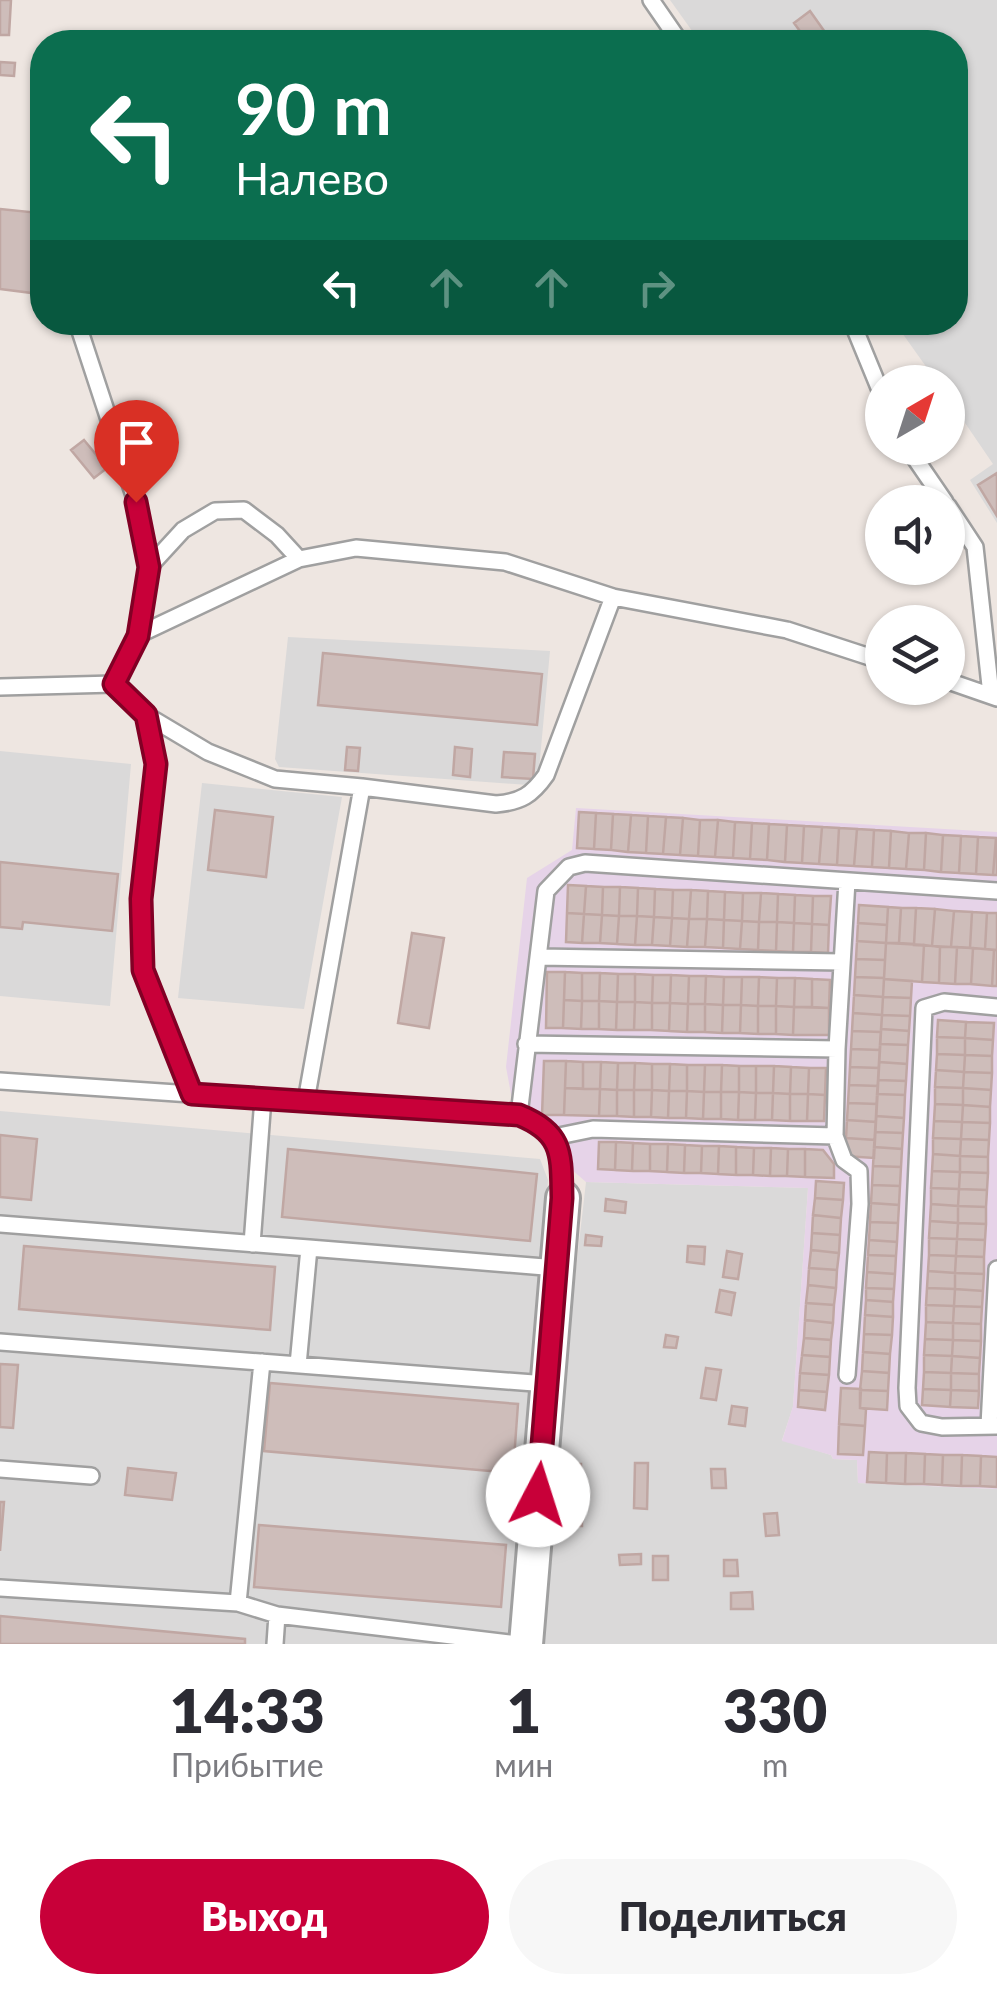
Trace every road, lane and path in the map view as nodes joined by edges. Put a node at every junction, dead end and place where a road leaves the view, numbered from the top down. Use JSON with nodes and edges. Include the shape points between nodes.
{"nodes":[{"id":1,"x":651,"y":0,"type":"edge"},
{"id":2,"x":672,"y":30,"type":"edge"},
{"id":3,"x":81,"y":335,"type":"edge"},
{"id":4,"x":857,"y":335,"type":"edge"},
{"id":5,"x":870,"y":365,"type":"edge"},
{"id":6,"x":965,"y":532,"type":"edge"},
{"id":7,"x":299,"y":559,"type":"junction"},
{"id":8,"x":149,"y":567,"type":"junction"},
{"id":9,"x":613,"y":597,"type":"junction"},
{"id":10,"x":138,"y":636,"type":"junction"},
{"id":11,"x":865,"y":656,"type":"edge"},
{"id":12,"x":114,"y":684,"type":"junction"},
{"id":13,"x":0,"y":687,"type":"edge"},
{"id":14,"x":965,"y":687,"type":"edge"},
{"id":15,"x":994,"y":696,"type":"edge"},
{"id":16,"x":146,"y":715,"type":"junction"},
{"id":17,"x":362,"y":788,"type":"junction"},
{"id":18,"x":848,"y":881,"type":"junction"},
{"id":19,"x":997,"y":891,"type":"edge"},
{"id":20,"x":539,"y":957,"type":"junction"},
{"id":21,"x":842,"y":962,"type":"junction"},
{"id":22,"x":997,"y":1008,"type":"edge"},
{"id":23,"x":526,"y":1044,"type":"junction"},
{"id":24,"x":837,"y":1049,"type":"junction"},
{"id":25,"x":0,"y":1081,"type":"edge"},
{"id":26,"x":192,"y":1094,"type":"junction"},
{"id":27,"x":262,"y":1098,"type":"junction"},
{"id":28,"x":306,"y":1101,"type":"junction"},
{"id":29,"x":519,"y":1115,"type":"junction"},
{"id":30,"x":835,"y":1136,"type":"junction"},
{"id":31,"x":554,"y":1137,"type":"junction"},
{"id":32,"x":562,"y":1198,"type":"joint"},
{"id":33,"x":0,"y":1224,"type":"edge"},
{"id":34,"x":252,"y":1244,"type":"junction"},
{"id":35,"x":309,"y":1248,"type":"junction"},
{"id":36,"x":557,"y":1268,"type":"junction"},
{"id":37,"x":997,"y":1269,"type":"edge"},
{"id":38,"x":0,"y":1342,"type":"edge"},
{"id":39,"x":262,"y":1362,"type":"junction"},
{"id":40,"x":298,"y":1365,"type":"junction"},
{"id":41,"x":847,"y":1375,"type":"dead end"},
{"id":42,"x":547,"y":1384,"type":"junction"},
{"id":43,"x":993,"y":1426,"type":"edge"},
{"id":44,"x":0,"y":1468,"type":"edge"},
{"id":45,"x":91,"y":1476,"type":"dead end"},
{"id":46,"x":0,"y":1588,"type":"edge"},
{"id":47,"x":238,"y":1603,"type":"junction"},
{"id":48,"x":276,"y":1614,"type":"junction"},
{"id":49,"x":275,"y":1644,"type":"edge"},
{"id":50,"x":518,"y":1644,"type":"edge"},
{"id":51,"x":526,"y":1644,"type":"edge"}],
"edges":[{"from":1,"to":2,"type":"lane"},
{"from":3,"to":8,"type":"lane","via":[[136,502]]},
{"from":4,"to":5,"type":"lane"},
{"from":6,"to":15,"type":"lane","via":[[975,547]]},
{"from":7,"to":8,"type":"lane","via":[[244,510],[215,511],[183,530]]},
{"from":7,"to":9,"type":"lane","via":[[356,548],[504,562]]},
{"from":7,"to":10,"type":"lane"},
{"from":8,"to":10,"type":"lane"},
{"from":9,"to":11,"type":"lane","via":[[786,630]]},
{"from":9,"to":17,"type":"lane","via":[[534,792],[516,803],[496,804]]},
{"from":10,"to":12,"type":"lane"},
{"from":12,"to":13,"type":"lane"},
{"from":12,"to":16,"type":"lane"},
{"from":14,"to":15,"type":"lane"},
{"from":16,"to":17,"type":"lane","via":[[208,752],[275,778]]},
{"from":16,"to":26,"type":"lane","via":[[156,764],[141,899],[143,970]]},
{"from":17,"to":28,"type":"lane"},
{"from":18,"to":19,"type":"lane"},
{"from":18,"to":20,"type":"lane","via":[[585,863],[569,867],[546,890]]},
{"from":18,"to":21,"type":"lane"},
{"from":20,"to":21,"type":"lane"},
{"from":20,"to":23,"type":"lane"},
{"from":21,"to":24,"type":"lane"},
{"from":22,"to":43,"type":"lane","via":[[944,1002],[924,1008],[907,1388],[908,1406],[921,1423]]},
{"from":23,"to":24,"type":"lane"},
{"from":23,"to":29,"type":"lane"},
{"from":24,"to":30,"type":"lane"},
{"from":25,"to":26,"type":"lane"},
{"from":26,"to":27,"type":"lane"},
{"from":27,"to":28,"type":"lane"},
{"from":27,"to":34,"type":"lane"},
{"from":28,"to":29,"type":"lane"},
{"from":29,"to":31,"type":"lane"},
{"from":30,"to":31,"type":"lane","via":[[593,1129]]},
{"from":30,"to":41,"type":"lane","via":[[844,1160],[859,1172]]},
{"from":31,"to":32,"type":"lane"},
{"from":32,"to":36,"type":"street"},
{"from":33,"to":34,"type":"lane"},
{"from":34,"to":35,"type":"lane"},
{"from":35,"to":36,"type":"lane"},
{"from":35,"to":40,"type":"lane"},
{"from":36,"to":42,"type":"street"},
{"from":37,"to":43,"type":"lane"},
{"from":38,"to":39,"type":"lane"},
{"from":39,"to":40,"type":"lane"},
{"from":39,"to":47,"type":"lane"},
{"from":40,"to":42,"type":"lane"},
{"from":42,"to":51,"type":"street"},
{"from":44,"to":45,"type":"lane"},
{"from":46,"to":47,"type":"lane"},
{"from":47,"to":48,"type":"lane"},
{"from":48,"to":49,"type":"lane"},
{"from":48,"to":50,"type":"lane"}]}
